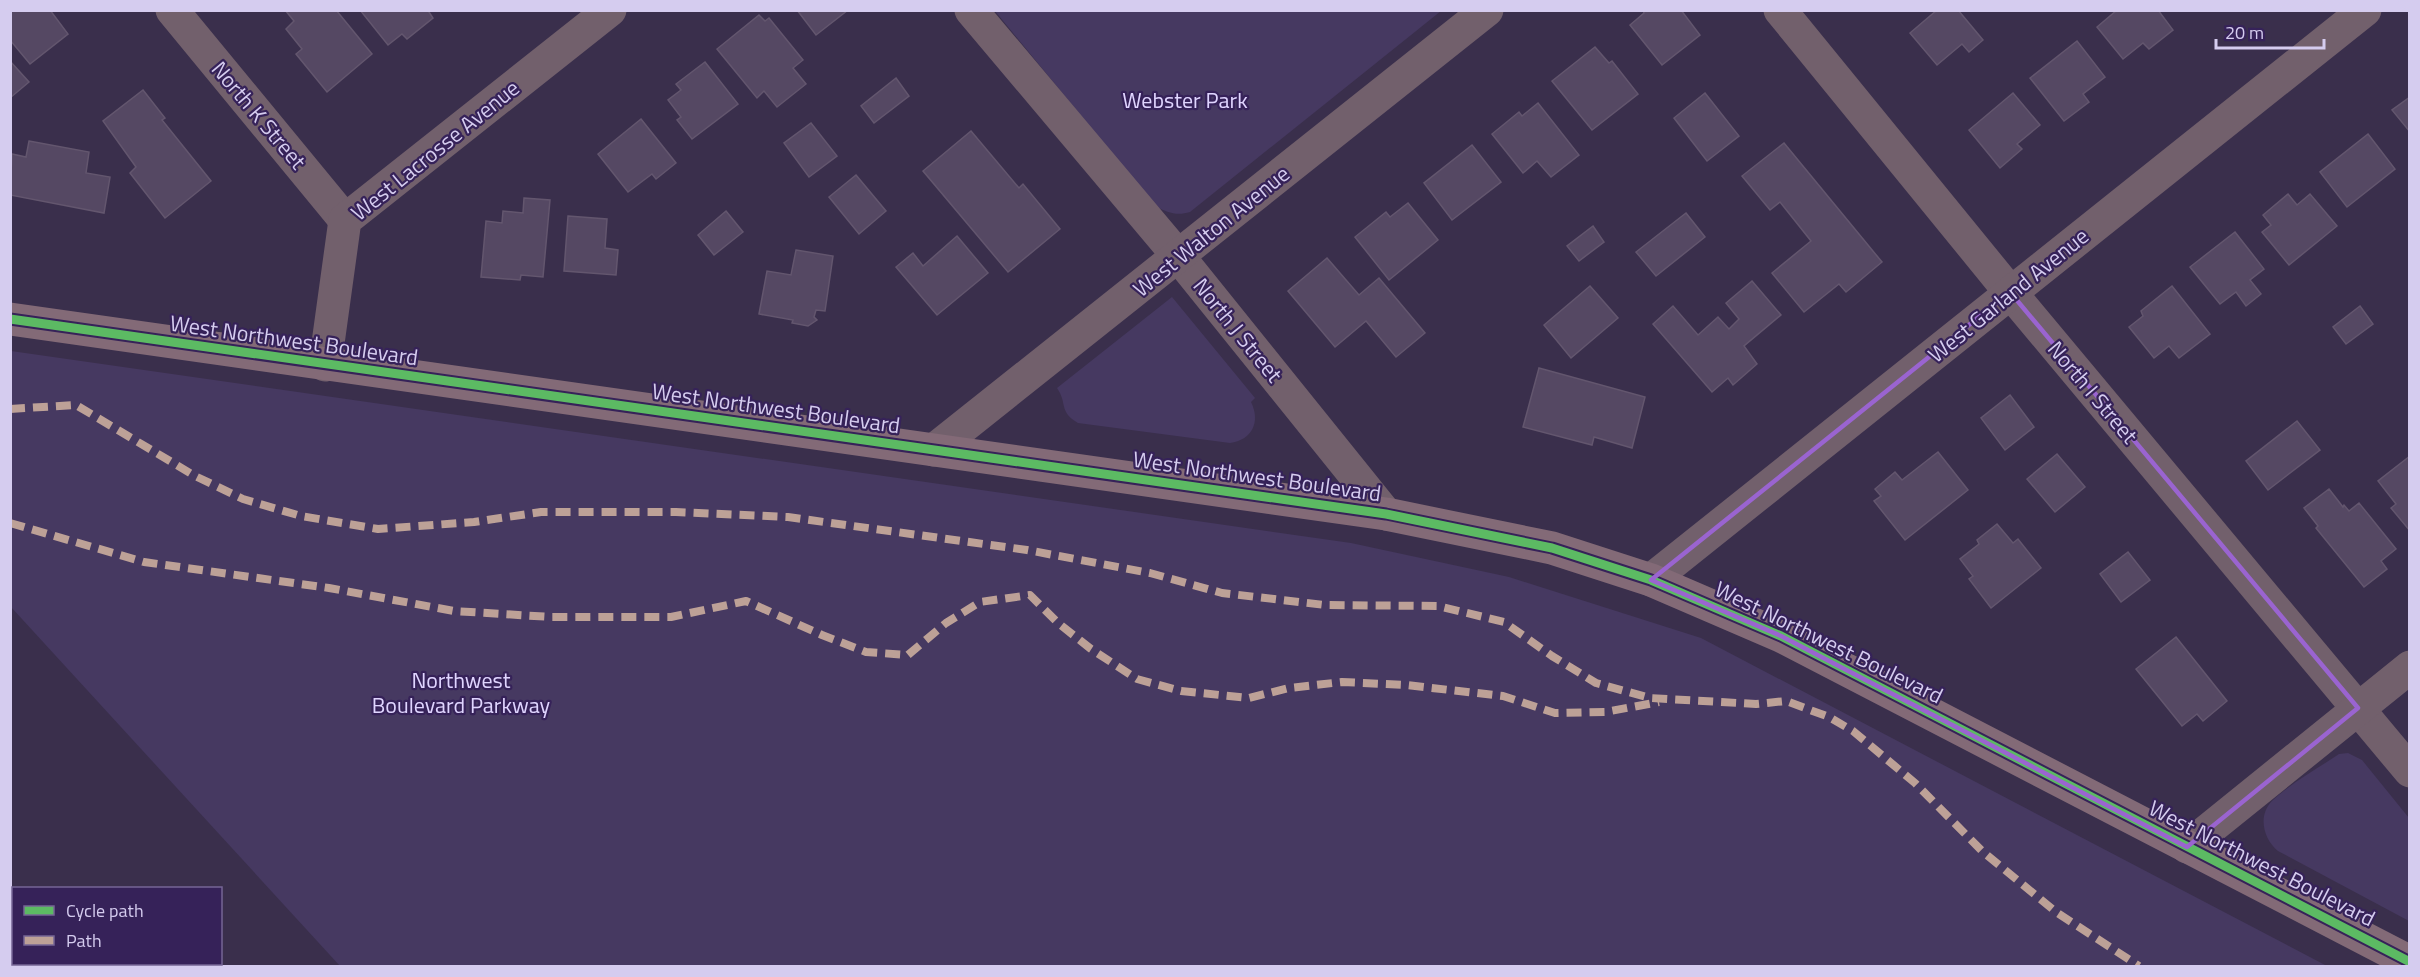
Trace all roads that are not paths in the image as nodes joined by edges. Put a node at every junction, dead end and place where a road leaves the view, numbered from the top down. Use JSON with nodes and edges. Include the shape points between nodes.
{"nodes":[{"id":1,"x":172,"y":10,"type":"edge"},
{"id":2,"x":610,"y":10,"type":"edge"},
{"id":3,"x":971,"y":10,"type":"edge"},
{"id":4,"x":1487,"y":10,"type":"edge"},
{"id":5,"x":1780,"y":10,"type":"edge"},
{"id":6,"x":2365,"y":10,"type":"edge"},
{"id":7,"x":345,"y":220,"type":"junction"},
{"id":8,"x":1179,"y":257,"type":"junction"},
{"id":9,"x":2010,"y":292,"type":"junction"},
{"id":10,"x":10,"y":319,"type":"edge"},
{"id":11,"x":325,"y":365,"type":"junction"},
{"id":12,"x":934,"y":450,"type":"junction"},
{"id":13,"x":1386,"y":514,"type":"junction"},
{"id":14,"x":1651,"y":580,"type":"junction"},
{"id":15,"x":2409,"y":667,"type":"edge"},
{"id":16,"x":2358,"y":708,"type":"junction"},
{"id":17,"x":2409,"y":771,"type":"edge"},
{"id":18,"x":2187,"y":847,"type":"junction"},
{"id":19,"x":2409,"y":962,"type":"edge"}],
"edges":[{"from":1,"to":7,"type":"street","name":"North K Street"},
{"from":2,"to":7,"type":"street","name":"West Lacrosse Avenue"},
{"from":3,"to":8,"type":"street","name":"North J Street"},
{"from":4,"to":8,"type":"street","name":"West Walton Avenue"},
{"from":5,"to":9,"type":"street","name":"North I Street"},
{"from":6,"to":9,"type":"street","name":"West Garland Avenue"},
{"from":7,"to":11,"type":"street","name":"West Lacrosse Avenue"},
{"from":8,"to":12,"type":"street","name":"West Walton Avenue"},
{"from":8,"to":13,"type":"street","name":"North J Street"},
{"from":9,"to":14,"type":"street","name":"West Garland Avenue"},
{"from":9,"to":16,"type":"street","name":"North I Street"},
{"from":10,"to":11,"type":"main road","name":"West Northwest Boulevard"},
{"from":11,"to":12,"type":"main road","name":"West Northwest Boulevard"},
{"from":12,"to":13,"type":"main road","name":"West Northwest Boulevard"},
{"from":13,"to":14,"type":"main road","name":"West Northwest Boulevard","via":[[1552,548]]},
{"from":14,"to":18,"type":"main road","name":"West Northwest Boulevard","via":[[1781,636]]},
{"from":15,"to":16,"type":"street"},
{"from":16,"to":17,"type":"street","name":"North I Street"},
{"from":16,"to":18,"type":"street"},
{"from":18,"to":19,"type":"main road","name":"West Northwest Boulevard"}]}
